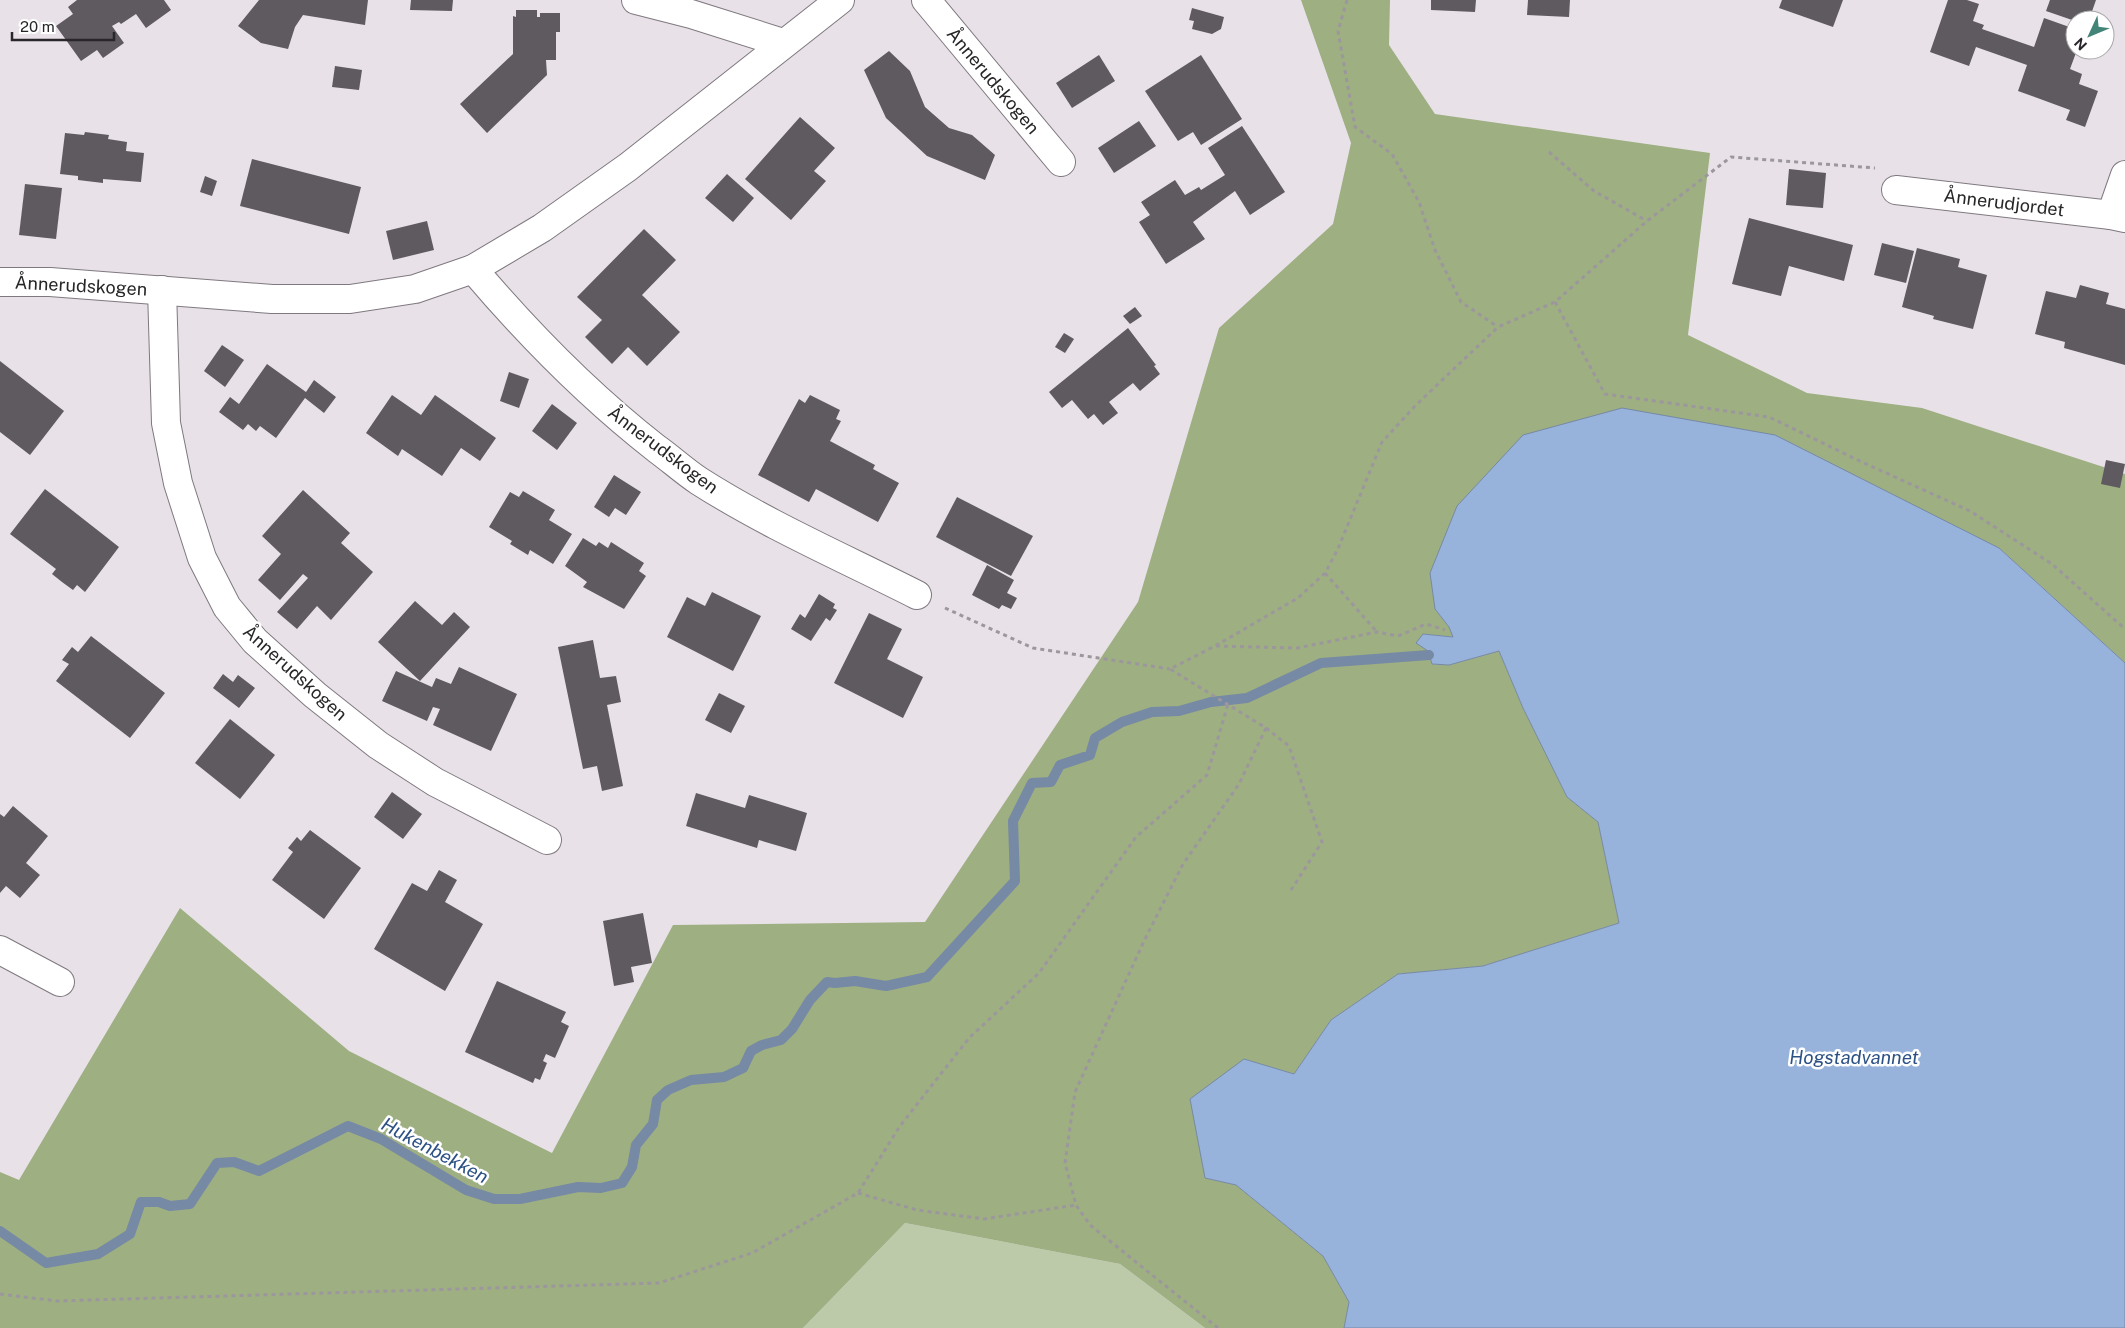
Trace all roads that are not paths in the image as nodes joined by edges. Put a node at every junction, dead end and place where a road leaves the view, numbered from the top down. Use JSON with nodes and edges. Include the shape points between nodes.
{"nodes":[{"id":1,"x":636,"y":0,"type":"edge"},
{"id":2,"x":840,"y":0,"type":"edge"},
{"id":3,"x":926,"y":0,"type":"edge"},
{"id":4,"x":783,"y":43,"type":"junction"},
{"id":5,"x":1061,"y":162,"type":"dead end"},
{"id":6,"x":2125,"y":176,"type":"edge"},
{"id":7,"x":1889,"y":179,"type":"road end"},
{"id":8,"x":2118,"y":217,"type":"edge"},
{"id":9,"x":473,"y":269,"type":"junction"},
{"id":10,"x":0,"y":282,"type":"edge"},
{"id":11,"x":162,"y":290,"type":"junction"},
{"id":12,"x":917,"y":595,"type":"road end"},
{"id":13,"x":547,"y":840,"type":"dead end"},
{"id":14,"x":0,"y":950,"type":"edge"},
{"id":15,"x":60,"y":982,"type":"dead end"}],
"edges":[{"from":1,"to":4,"type":"street"},
{"from":2,"to":4,"type":"street","name":"Ånnerudskogen"},
{"from":3,"to":5,"type":"street","name":"Ånnerudskogen"},
{"from":4,"to":9,"type":"street","name":"Ånnerudskogen","via":[[628,167],[542,228]]},
{"from":6,"to":8,"type":"street","name":"Ånnerudjordet"},
{"from":7,"to":8,"type":"street","name":"Ånnerudjordet"},
{"from":9,"to":11,"type":"street","name":"Ånnerudskogen","via":[[415,289],[350,299],[272,299]]},
{"from":9,"to":12,"type":"street","name":"Ånnerudskogen","via":[[510,313],[576,379],[628,426],[698,480],[749,511]]},
{"from":10,"to":11,"type":"street","name":"Ånnerudskogen"},
{"from":11,"to":13,"type":"street","name":"Ånnerudskogen","via":[[166,423],[178,482],[202,558],[227,607],[255,641],[378,745],[434,782]]},
{"from":14,"to":15,"type":"street"}]}
